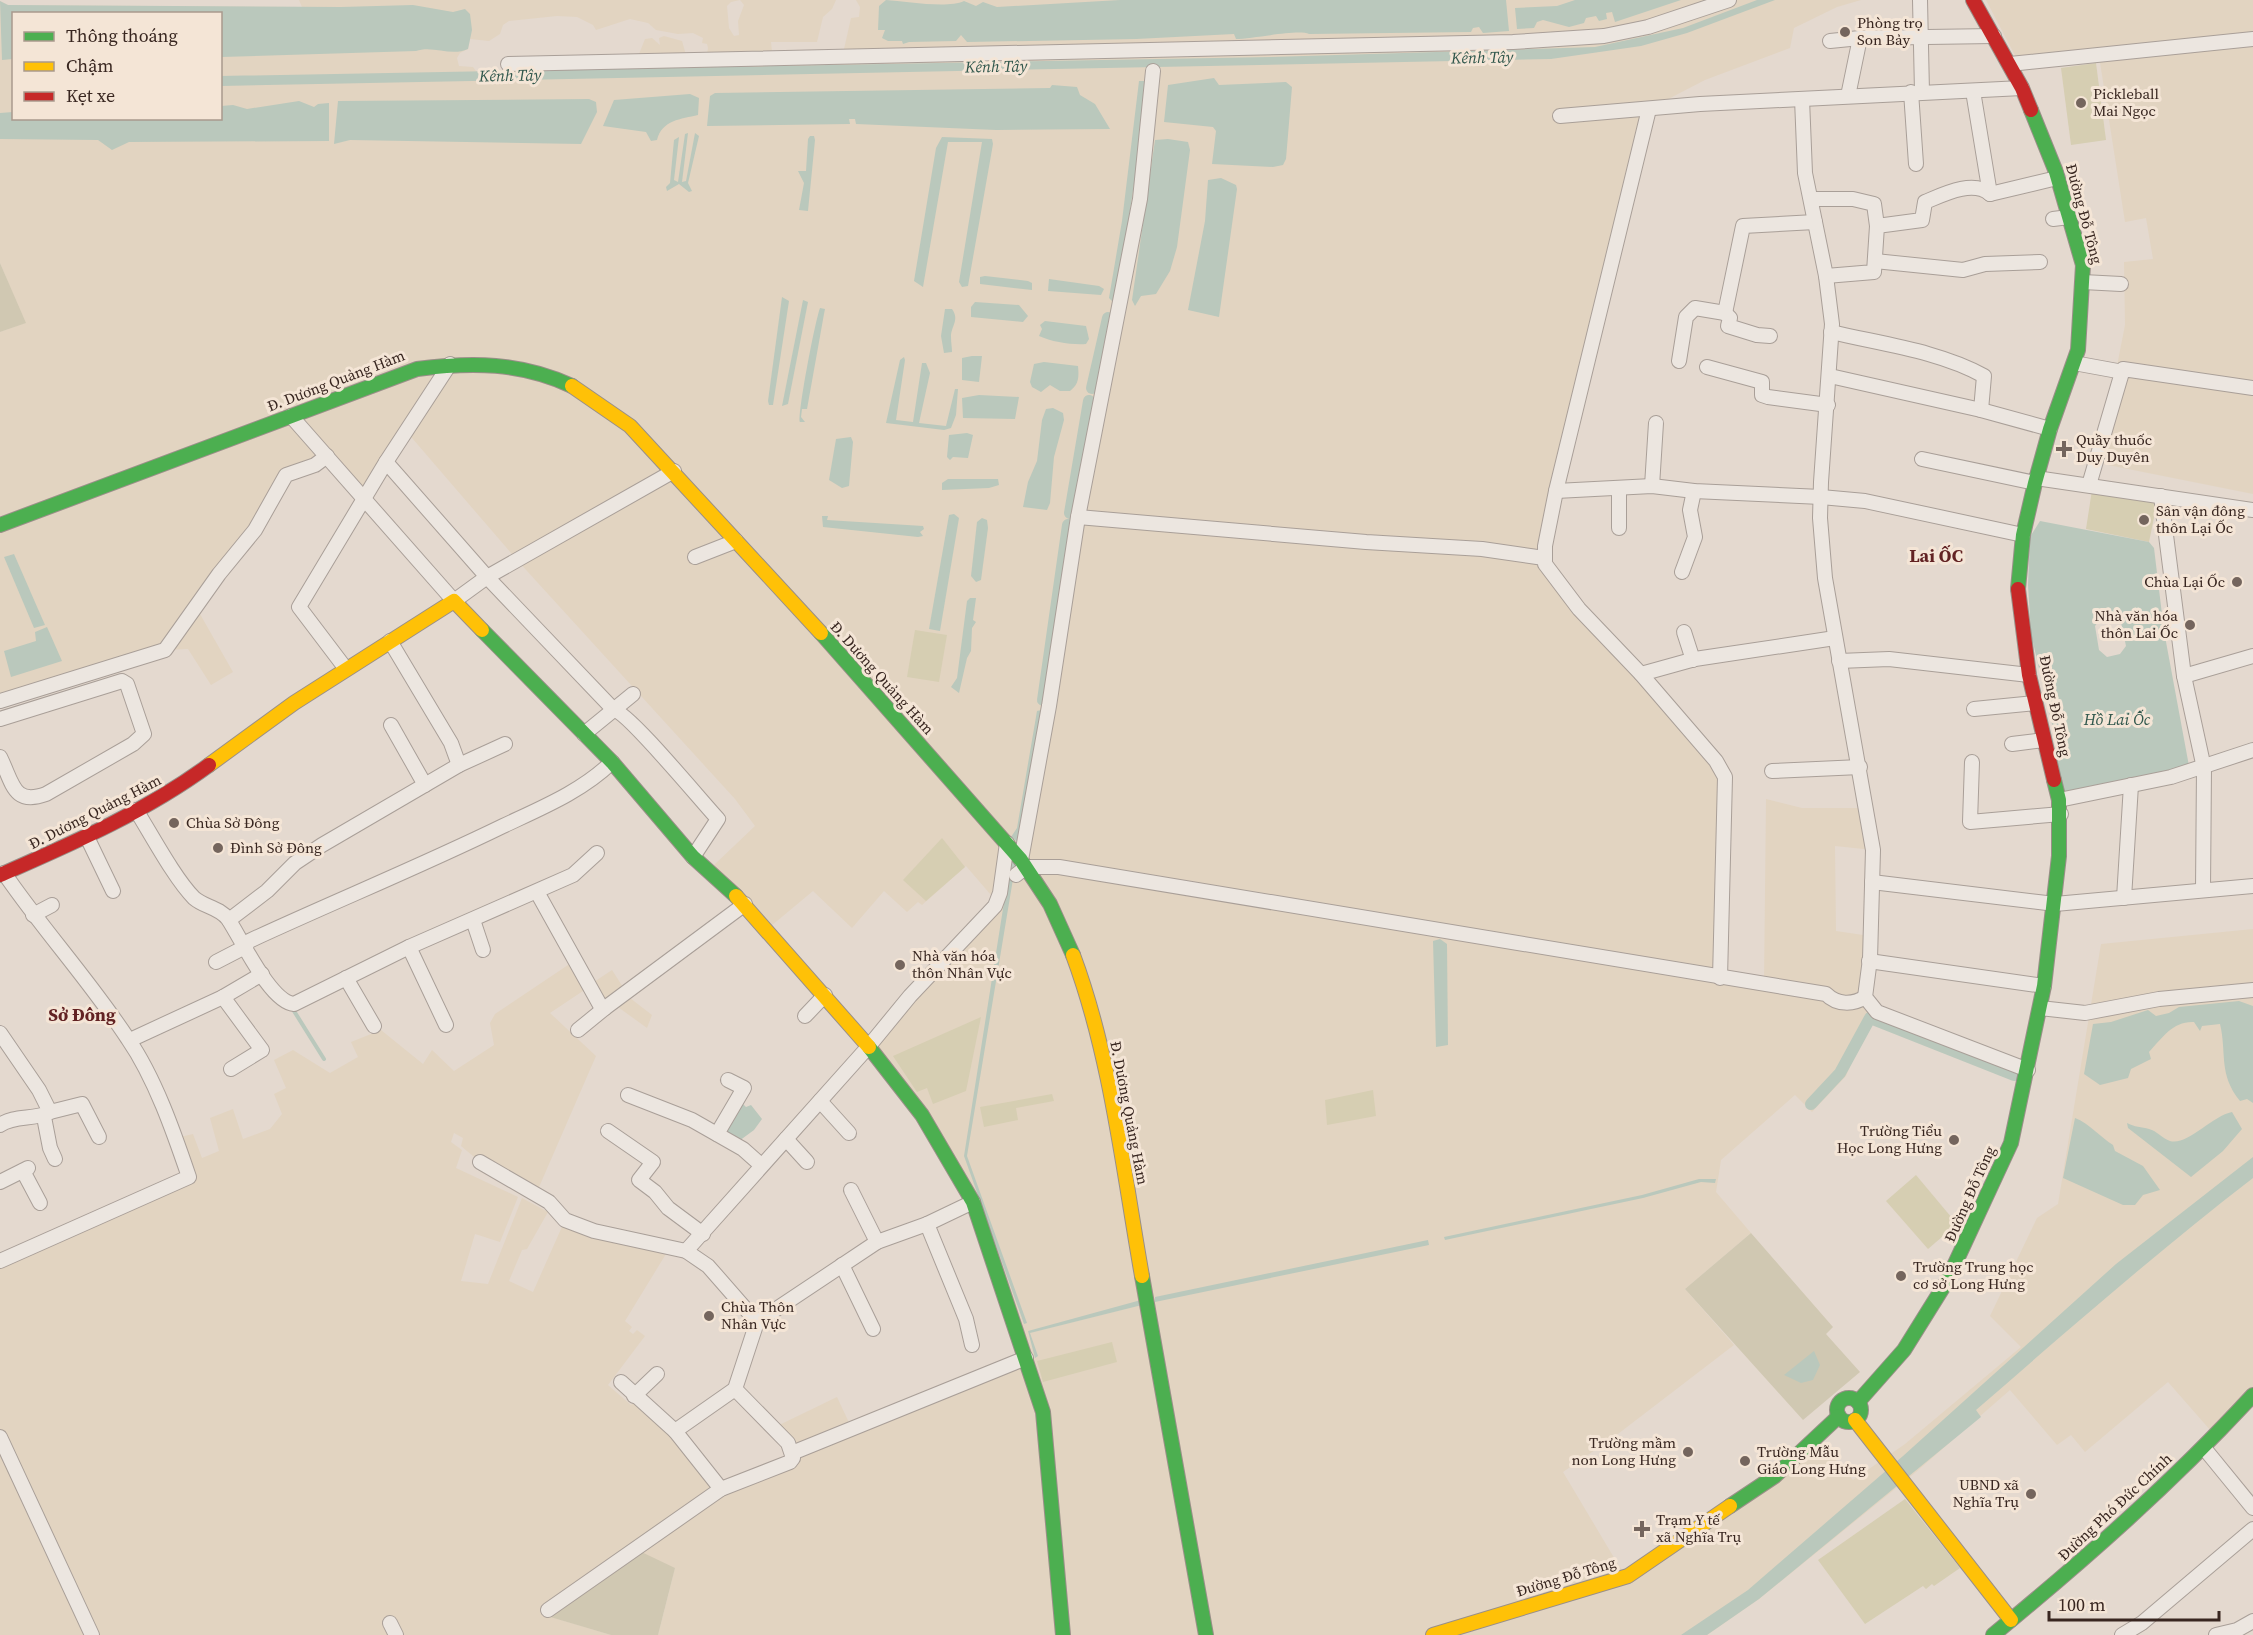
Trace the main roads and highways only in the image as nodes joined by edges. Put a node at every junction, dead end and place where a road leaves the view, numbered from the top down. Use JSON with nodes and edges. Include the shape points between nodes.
{"nodes":[{"id":1,"x":1973,"y":0,"type":"edge"},
{"id":2,"x":0,"y":525,"type":"edge"},
{"id":3,"x":2,"y":874,"type":"edge"},
{"id":4,"x":2253,"y":1395,"type":"edge"},
{"id":5,"x":1857,"y":1402,"type":"junction"},
{"id":6,"x":1839,"y":1416,"type":"junction"},
{"id":7,"x":1855,"y":1420,"type":"junction"},
{"id":8,"x":2011,"y":1620,"type":"junction"},
{"id":9,"x":1995,"y":1634,"type":"edge"},
{"id":10,"x":1063,"y":1635,"type":"edge"},
{"id":11,"x":1206,"y":1635,"type":"edge"},
{"id":12,"x":1433,"y":1635,"type":"edge"}],
"edges":[{"from":1,"to":5,"type":"main road","name":"Đường Đỗ Tông","via":[[2022,88],[2057,178],[2083,265],[2078,350],[2035,480],[2023,535],[2017,596],[2029,675],[2060,807],[2055,904],[2040,1008],[2011,1143],[1958,1263],[1904,1350]]},
{"from":2,"to":11,"type":"main road","name":"Đ. Dương Quảng Hàm","via":[[417,369],[488,362],[522,366],[600,401],[630,426],[1007,843],[1066,936],[1087,990],[1107,1080]]},
{"from":3,"to":10,"type":"main road","name":"Đ. Dương Quảng Hàm","via":[[87,837],[172,792],[294,703],[454,601],[612,762],[693,857],[745,904],[765,931],[860,1023],[869,1046],[922,1115],[973,1202],[1043,1412]]},
{"from":4,"to":8,"type":"main road","name":"Đường Phó Đức Chính","via":[[2204,1448],[2087,1557]]},
{"from":5,"to":6,"type":"main road","via":[[1849,1398],[1840,1402]]},
{"from":5,"to":7,"type":"main road","via":[[1860,1413]]},
{"from":6,"to":7,"type":"main road","via":[[1846,1421]]},
{"from":6,"to":12,"type":"main road","name":"Đường Đỗ Tông","via":[[1775,1476],[1628,1576]]},
{"from":7,"to":8,"type":"main road"},
{"from":8,"to":9,"type":"main road","name":"Đường Phó Đức Chính"}]}
